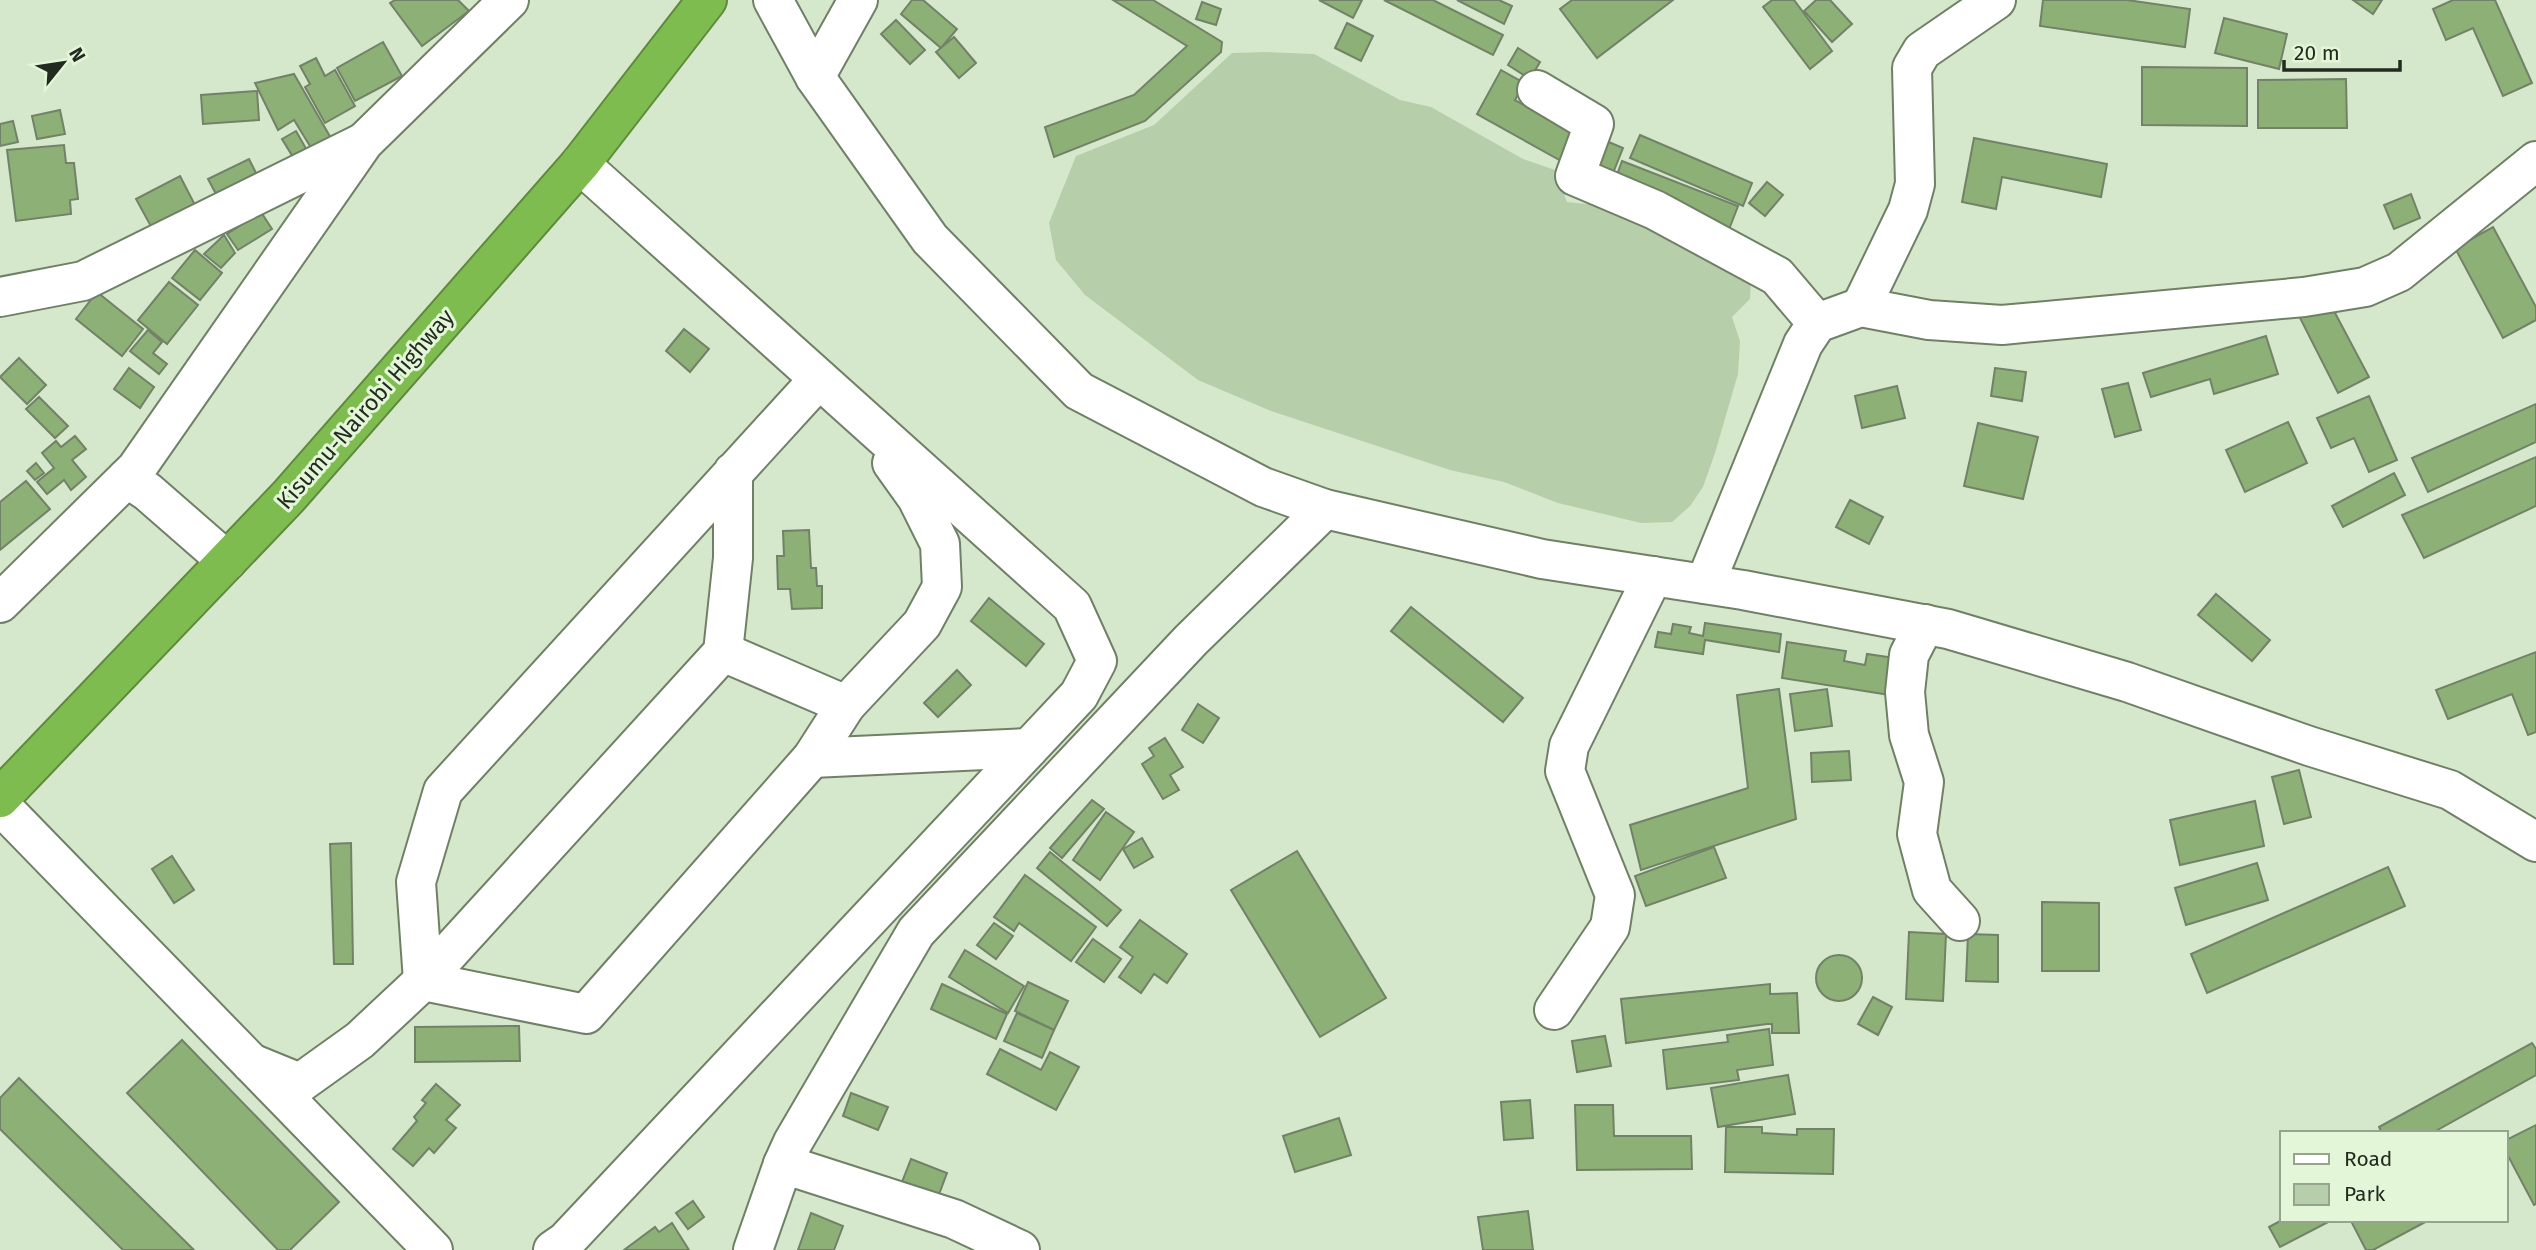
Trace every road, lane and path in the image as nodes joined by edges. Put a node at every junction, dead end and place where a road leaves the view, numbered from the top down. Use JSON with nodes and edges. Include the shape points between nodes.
{"nodes":[{"id":1,"x":509,"y":0,"type":"edge"},
{"id":2,"x":707,"y":0,"type":"edge"},
{"id":3,"x":773,"y":0,"type":"edge"},
{"id":4,"x":858,"y":0,"type":"edge"},
{"id":5,"x":1996,"y":0,"type":"edge"},
{"id":6,"x":815,"y":77,"type":"junction"},
{"id":7,"x":1537,"y":90,"type":"dead end"},
{"id":8,"x":364,"y":142,"type":"junction"},
{"id":9,"x":2536,"y":161,"type":"edge"},
{"id":10,"x":580,"y":164,"type":"junction"},
{"id":11,"x":0,"y":297,"type":"edge"},
{"id":12,"x":1861,"y":307,"type":"junction"},
{"id":13,"x":1817,"y":323,"type":"junction"},
{"id":14,"x":819,"y":379,"type":"junction"},
{"id":15,"x":854,"y":410,"type":"junction"},
{"id":16,"x":733,"y":472,"type":"junction"},
{"id":17,"x":127,"y":478,"type":"junction"},
{"id":18,"x":1325,"y":509,"type":"junction"},
{"id":19,"x":227,"y":561,"type":"junction"},
{"id":20,"x":1653,"y":576,"type":"junction"},
{"id":21,"x":1705,"y":584,"type":"junction"},
{"id":22,"x":0,"y":603,"type":"edge"},
{"id":23,"x":1925,"y":624,"type":"junction"},
{"id":24,"x":723,"y":652,"type":"junction"},
{"id":25,"x":846,"y":705,"type":"junction"},
{"id":26,"x":1029,"y":748,"type":"junction"},
{"id":27,"x":812,"y":758,"type":"junction"},
{"id":28,"x":0,"y":798,"type":"edge"},
{"id":29,"x":0,"y":805,"type":"edge"},
{"id":30,"x":2536,"y":842,"type":"edge"},
{"id":31,"x":1960,"y":921,"type":"dead end"},
{"id":32,"x":423,"y":981,"type":"junction"},
{"id":33,"x":1554,"y":1010,"type":"dead end"},
{"id":34,"x":251,"y":1063,"type":"junction"},
{"id":35,"x":783,"y":1164,"type":"junction"},
{"id":36,"x":433,"y":1250,"type":"edge"},
{"id":37,"x":553,"y":1250,"type":"edge"},
{"id":38,"x":753,"y":1250,"type":"edge"},
{"id":39,"x":1020,"y":1250,"type":"edge"}],
"edges":[{"from":1,"to":8,"type":"street"},
{"from":2,"to":10,"type":"highway","name":"Kisumu-Nairobi Highway"},
{"from":3,"to":6,"type":"street"},
{"from":4,"to":6,"type":"street"},
{"from":5,"to":12,"type":"street","via":[[1922,51],[1912,68],[1916,184]]},
{"from":6,"to":18,"type":"street","via":[[930,239],[1079,391],[1263,487]]},
{"from":7,"to":13,"type":"street","via":[[1594,124],[1575,176],[1655,210],[1777,276]]},
{"from":8,"to":11,"type":"street","via":[[83,281]]},
{"from":8,"to":17,"type":"street"},
{"from":9,"to":12,"type":"street","via":[[2399,272],[2365,287],[2304,297],[2002,325],[1929,320]]},
{"from":10,"to":14,"type":"street"},
{"from":10,"to":19,"type":"highway","name":"Kisumu-Nairobi Highway"},
{"from":12,"to":13,"type":"street"},
{"from":13,"to":21,"type":"street","via":[[1803,344]]},
{"from":14,"to":15,"type":"street"},
{"from":14,"to":16,"type":"street"},
{"from":15,"to":25,"type":"street","via":[[917,498],[940,544],[942,587],[922,624]]},
{"from":15,"to":26,"type":"street","via":[[1072,606],[1097,661],[1079,695]]},
{"from":16,"to":24,"type":"street","via":[[733,558]]},
{"from":16,"to":32,"type":"street","via":[[443,791],[416,882]]},
{"from":17,"to":19,"type":"street"},
{"from":17,"to":22,"type":"street"},
{"from":18,"to":20,"type":"street","via":[[1542,559]]},
{"from":18,"to":35,"type":"street","via":[[1191,640],[916,932]]},
{"from":19,"to":28,"type":"highway","name":"Kisumu-Nairobi Highway"},
{"from":20,"to":21,"type":"street"},
{"from":20,"to":33,"type":"street","via":[[1569,746],[1565,771],[1615,895],[1610,927]]},
{"from":21,"to":23,"type":"street"},
{"from":23,"to":30,"type":"street","via":[[2127,682],[2450,790]]},
{"from":23,"to":31,"type":"street","via":[[1909,656],[1905,692],[1909,735],[1923,782],[1917,834],[1932,890]]},
{"from":24,"to":25,"type":"street"},
{"from":24,"to":32,"type":"street"},
{"from":25,"to":27,"type":"street"},
{"from":26,"to":27,"type":"street"},
{"from":26,"to":37,"type":"street"},
{"from":27,"to":32,"type":"street","via":[[586,1014]]},
{"from":29,"to":34,"type":"street"},
{"from":32,"to":34,"type":"street","via":[[360,1040],[300,1083]]},
{"from":34,"to":36,"type":"street"},
{"from":35,"to":38,"type":"street"},
{"from":35,"to":39,"type":"street","via":[[954,1219]]}]}
